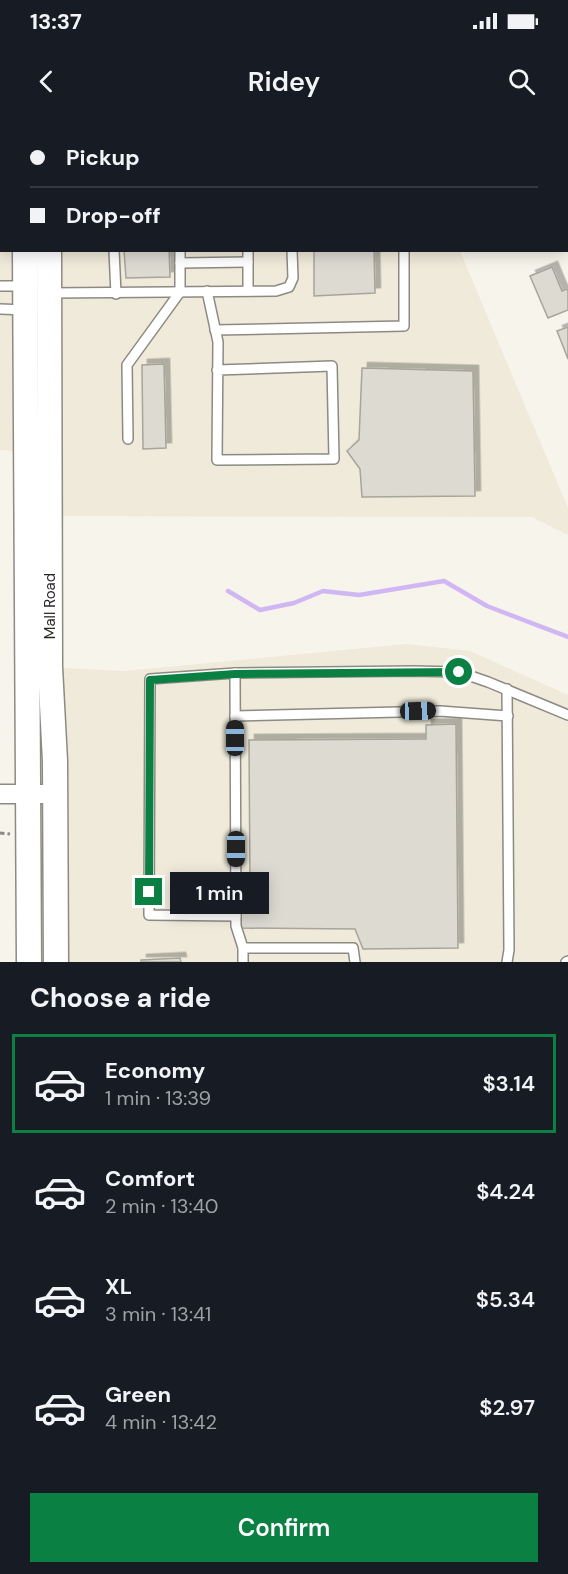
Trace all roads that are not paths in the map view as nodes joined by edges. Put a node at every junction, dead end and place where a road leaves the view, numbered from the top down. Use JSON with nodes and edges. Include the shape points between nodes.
{"nodes":[{"id":1,"x":25,"y":252,"type":"edge"},
{"id":2,"x":48,"y":252,"type":"edge"},
{"id":3,"x":114,"y":252,"type":"edge"},
{"id":4,"x":180,"y":252,"type":"edge"},
{"id":5,"x":248,"y":252,"type":"edge"},
{"id":6,"x":292,"y":252,"type":"edge"},
{"id":7,"x":404,"y":252,"type":"edge"},
{"id":8,"x":248,"y":262,"type":"junction"},
{"id":9,"x":180,"y":263,"type":"junction"},
{"id":10,"x":0,"y":286,"type":"edge"},
{"id":11,"x":207,"y":291,"type":"junction"},
{"id":12,"x":248,"y":291,"type":"junction"},
{"id":13,"x":180,"y":292,"type":"junction"},
{"id":14,"x":116,"y":294,"type":"junction"},
{"id":15,"x":36,"y":296,"type":"junction"},
{"id":16,"x":0,"y":309,"type":"edge"},
{"id":17,"x":215,"y":330,"type":"junction"},
{"id":18,"x":217,"y":370,"type":"junction"},
{"id":19,"x":128,"y":439,"type":"dead end"},
{"id":20,"x":235,"y":674,"type":"junction"},
{"id":21,"x":507,"y":689,"type":"junction"},
{"id":22,"x":568,"y":715,"type":"edge"},
{"id":23,"x":235,"y":716,"type":"junction"},
{"id":24,"x":508,"y":716,"type":"junction"},
{"id":25,"x":0,"y":794,"type":"edge"},
{"id":26,"x":29,"y":794,"type":"junction"},
{"id":27,"x":54,"y":794,"type":"junction"},
{"id":28,"x":236,"y":916,"type":"junction"},
{"id":29,"x":243,"y":948,"type":"junction"},
{"id":30,"x":29,"y":962,"type":"edge"},
{"id":31,"x":56,"y":962,"type":"edge"},
{"id":32,"x":243,"y":962,"type":"edge"},
{"id":33,"x":355,"y":962,"type":"edge"},
{"id":34,"x":507,"y":962,"type":"edge"}],
"edges":[{"from":1,"to":15,"type":"main road","name":"Mall Road"},
{"from":2,"to":15,"type":"main road","name":"Mall Road"},
{"from":3,"to":14,"type":"lane"},
{"from":4,"to":9,"type":"lane"},
{"from":5,"to":8,"type":"lane"},
{"from":6,"to":12,"type":"lane","via":[[290,287]]},
{"from":7,"to":17,"type":"lane","via":[[404,326]]},
{"from":8,"to":9,"type":"lane"},
{"from":8,"to":12,"type":"lane"},
{"from":9,"to":13,"type":"lane"},
{"from":10,"to":15,"type":"lane"},
{"from":11,"to":12,"type":"lane"},
{"from":11,"to":13,"type":"lane"},
{"from":11,"to":17,"type":"lane"},
{"from":13,"to":14,"type":"lane"},
{"from":13,"to":19,"type":"lane","via":[[127,365]]},
{"from":14,"to":15,"type":"lane"},
{"from":15,"to":16,"type":"lane"},
{"from":15,"to":26,"type":"main road","name":"Mall Road"},
{"from":15,"to":27,"type":"main road","name":"Mall Road"},
{"from":17,"to":18,"type":"lane"},
{"from":18,"to":18,"type":"lane","via":[[217,460],[334,459],[332,366]]},
{"from":20,"to":21,"type":"lane","via":[[459,672]]},
{"from":20,"to":23,"type":"lane"},
{"from":20,"to":28,"type":"lane","via":[[150,680],[149,915]]},
{"from":21,"to":22,"type":"lane"},
{"from":21,"to":24,"type":"lane"},
{"from":23,"to":24,"type":"lane","via":[[440,711]]},
{"from":23,"to":28,"type":"lane"},
{"from":24,"to":34,"type":"lane"},
{"from":25,"to":26,"type":"street"},
{"from":26,"to":27,"type":"street"},
{"from":26,"to":30,"type":"main road","name":"Mall Road"},
{"from":27,"to":31,"type":"main road","name":"Mall Road"},
{"from":28,"to":29,"type":"lane"},
{"from":29,"to":32,"type":"lane"},
{"from":29,"to":33,"type":"lane","via":[[353,948]]}]}
